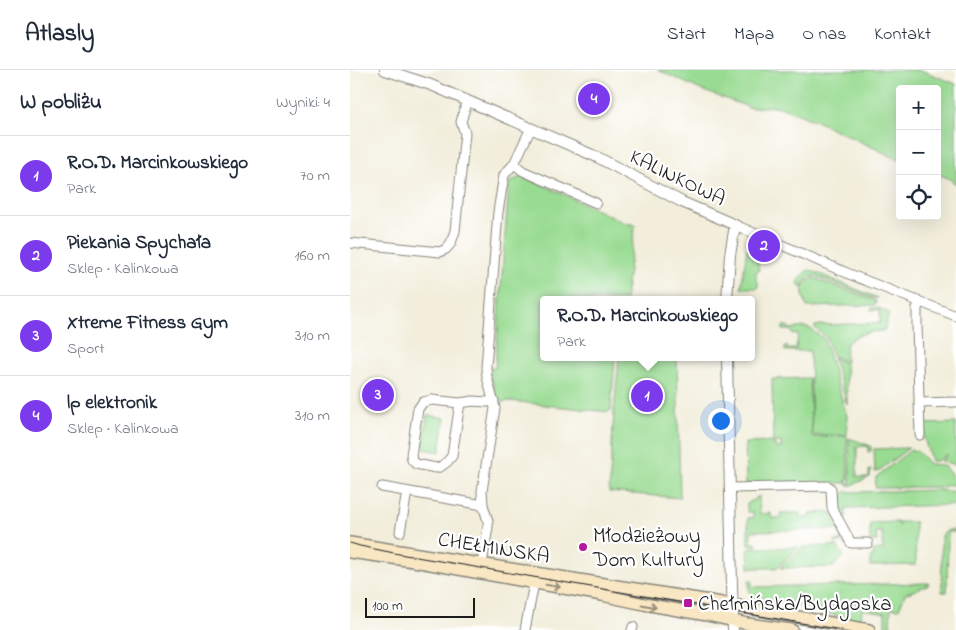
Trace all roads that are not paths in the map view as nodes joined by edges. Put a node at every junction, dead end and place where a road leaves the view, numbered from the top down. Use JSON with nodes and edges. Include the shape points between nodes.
{"nodes":[{"id":1,"x":385,"y":70,"type":"edge"},
{"id":2,"x":467,"y":100,"type":"junction"},
{"id":3,"x":530,"y":128,"type":"junction"},
{"id":4,"x":514,"y":164,"type":"junction"},
{"id":5,"x":596,"y":203,"type":"dead end"},
{"id":6,"x":735,"y":225,"type":"junction"},
{"id":7,"x":350,"y":243,"type":"edge"},
{"id":8,"x":727,"y":296,"type":"edge"},
{"id":9,"x":920,"y":302,"type":"junction"},
{"id":10,"x":956,"y":316,"type":"edge"},
{"id":11,"x":728,"y":361,"type":"edge"},
{"id":12,"x":494,"y":401,"type":"junction"},
{"id":13,"x":956,"y":402,"type":"edge"},
{"id":14,"x":460,"y":403,"type":"junction"},
{"id":15,"x":919,"y":403,"type":"junction"},
{"id":16,"x":920,"y":435,"type":"dead end"},
{"id":17,"x":382,"y":487,"type":"dead end"},
{"id":18,"x":730,"y":488,"type":"junction"},
{"id":19,"x":407,"y":492,"type":"junction"},
{"id":20,"x":483,"y":505,"type":"junction"},
{"id":21,"x":400,"y":532,"type":"dead end"},
{"id":22,"x":350,"y":543,"type":"edge"},
{"id":23,"x":868,"y":543,"type":"dead end"},
{"id":24,"x":350,"y":552,"type":"edge"},
{"id":25,"x":481,"y":568,"type":"junction"},
{"id":26,"x":535,"y":578,"type":"junction"},
{"id":27,"x":732,"y":605,"type":"junction"},
{"id":28,"x":733,"y":625,"type":"edge"},
{"id":29,"x":525,"y":630,"type":"edge"},
{"id":30,"x":792,"y":630,"type":"edge"},
{"id":31,"x":869,"y":630,"type":"edge"}],
"edges":[{"from":1,"to":2,"type":"street","name":"KALINKOWA"},
{"from":2,"to":3,"type":"street","name":"KALINKOWA"},
{"from":2,"to":7,"type":"street","via":[[461,122],[465,133],[457,217],[451,243],[440,252]]},
{"from":3,"to":4,"type":"street"},
{"from":3,"to":6,"type":"street","name":"KALINKOWA"},
{"from":4,"to":5,"type":"street"},
{"from":4,"to":12,"type":"street","via":[[504,175],[498,212],[486,367]]},
{"from":6,"to":8,"type":"street"},
{"from":6,"to":9,"type":"street","name":"KALINKOWA"},
{"from":9,"to":10,"type":"street","name":"KALINKOWA"},
{"from":9,"to":15,"type":"street","via":[[917,308]]},
{"from":11,"to":18,"type":"street"},
{"from":12,"to":14,"type":"street"},
{"from":12,"to":20,"type":"street"},
{"from":13,"to":15,"type":"street"},
{"from":14,"to":14,"type":"street","via":[[432,400],[420,405],[411,450],[416,464],[436,468],[450,459]]},
{"from":15,"to":16,"type":"street"},
{"from":17,"to":19,"type":"street"},
{"from":18,"to":23,"type":"street","via":[[828,486],[832,508],[851,543]]},
{"from":18,"to":27,"type":"street"},
{"from":19,"to":20,"type":"street"},
{"from":19,"to":21,"type":"street"},
{"from":20,"to":25,"type":"street","via":[[488,527]]},
{"from":22,"to":25,"type":"main road","name":"CHEŁMIŃSKA"},
{"from":24,"to":25,"type":"main road","name":"CHEŁMIŃSKA"},
{"from":25,"to":26,"type":"main road","name":"CHEŁMIŃSKA"},
{"from":26,"to":27,"type":"main road","name":"CHEŁMIŃSKA"},
{"from":26,"to":28,"type":"main road","name":"CHEŁMIŃSKA","one_way":true},
{"from":26,"to":29,"type":"street"},
{"from":27,"to":28,"type":"street"},
{"from":27,"to":31,"type":"main road","name":"CHEŁMIŃSKA"},
{"from":28,"to":30,"type":"main road","name":"CHEŁMIŃSKA"}]}
